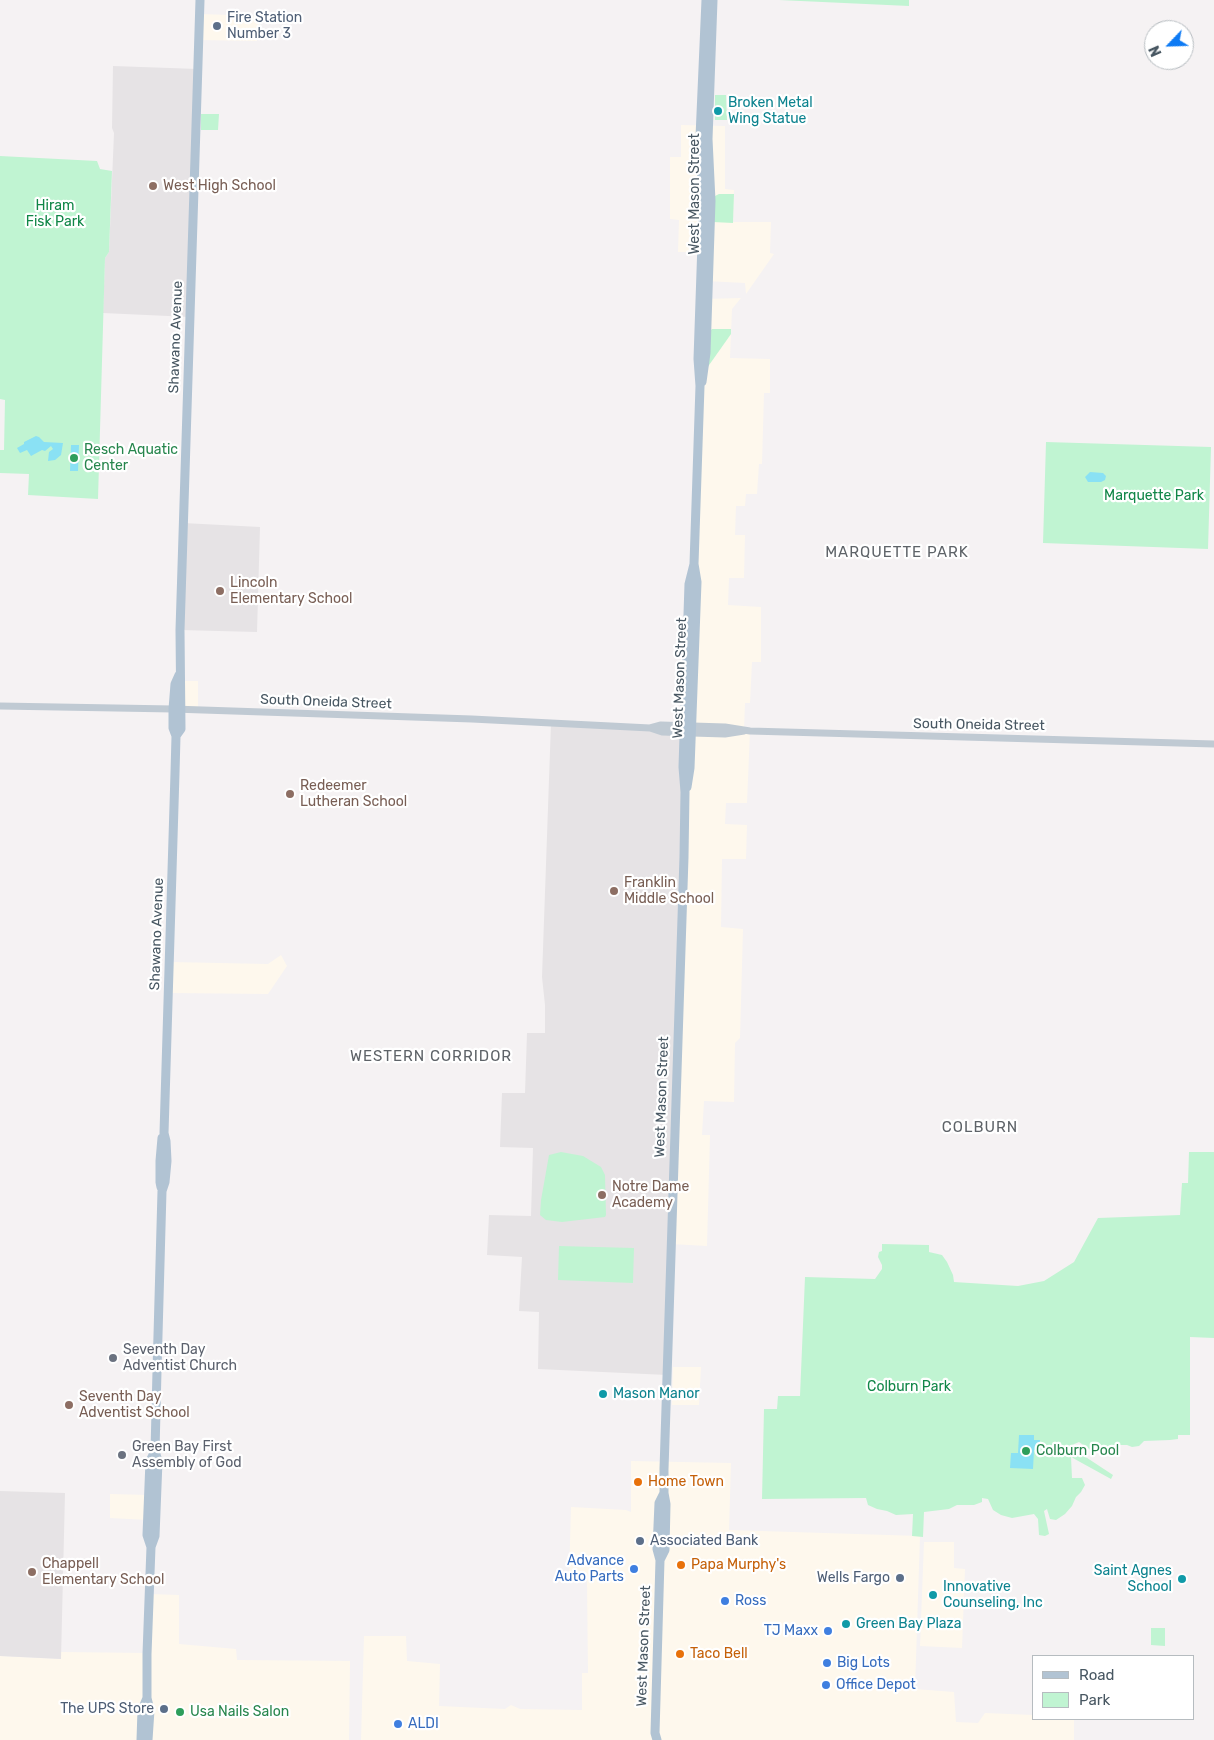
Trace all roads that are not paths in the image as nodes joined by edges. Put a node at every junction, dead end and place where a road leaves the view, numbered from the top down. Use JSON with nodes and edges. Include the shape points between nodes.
{"nodes":[{"id":1,"x":200,"y":0,"type":"edge"},
{"id":2,"x":706,"y":0,"type":"edge"},
{"id":3,"x":712,"y":0,"type":"edge"},
{"id":4,"x":700,"y":386,"type":"junction"},
{"id":5,"x":0,"y":706,"type":"edge"},
{"id":6,"x":177,"y":710,"type":"junction"},
{"id":7,"x":688,"y":729,"type":"junction"},
{"id":8,"x":1214,"y":744,"type":"edge"},
{"id":9,"x":147,"y":1698,"type":"junction"},
{"id":10,"x":655,"y":1738,"type":"edge"},
{"id":11,"x":141,"y":1740,"type":"edge"},
{"id":12,"x":148,"y":1740,"type":"edge"}],
"edges":[{"from":1,"to":6,"type":"main road","name":"Shawano Avenue","via":[[180,675],[175,684]]},
{"from":2,"to":4,"type":"main road","name":"West Mason Street","via":[[700,137],[704,203],[698,358]]},
{"from":3,"to":4,"type":"main road","name":"West Mason Street","via":[[708,314],[705,370]]},
{"from":4,"to":7,"type":"main road","name":"West Mason Street","via":[[694,564],[697,582]]},
{"from":5,"to":6,"type":"street","name":"South Oneida Street"},
{"from":6,"to":7,"type":"street","name":"South Oneida Street","via":[[650,728],[661,725]]},
{"from":6,"to":9,"type":"main road","name":"Shawano Avenue","via":[[173,728],[176,736],[164,1133],[166,1167],[162,1191],[155,1451],[158,1461],[156,1528],[150,1547]]},
{"from":7,"to":8,"type":"street","name":"South Oneida Street","via":[[725,734],[744,731]]},
{"from":7,"to":10,"type":"main road","name":"West Mason Street","via":[[690,768],[685,792],[664,1494],[659,1503],[657,1549],[660,1560]]},
{"from":9,"to":11,"type":"main road","name":"Shawano Avenue","via":[[142,1710]]},
{"from":9,"to":12,"type":"main road","name":"Shawano Avenue","via":[[150,1710]]}]}
